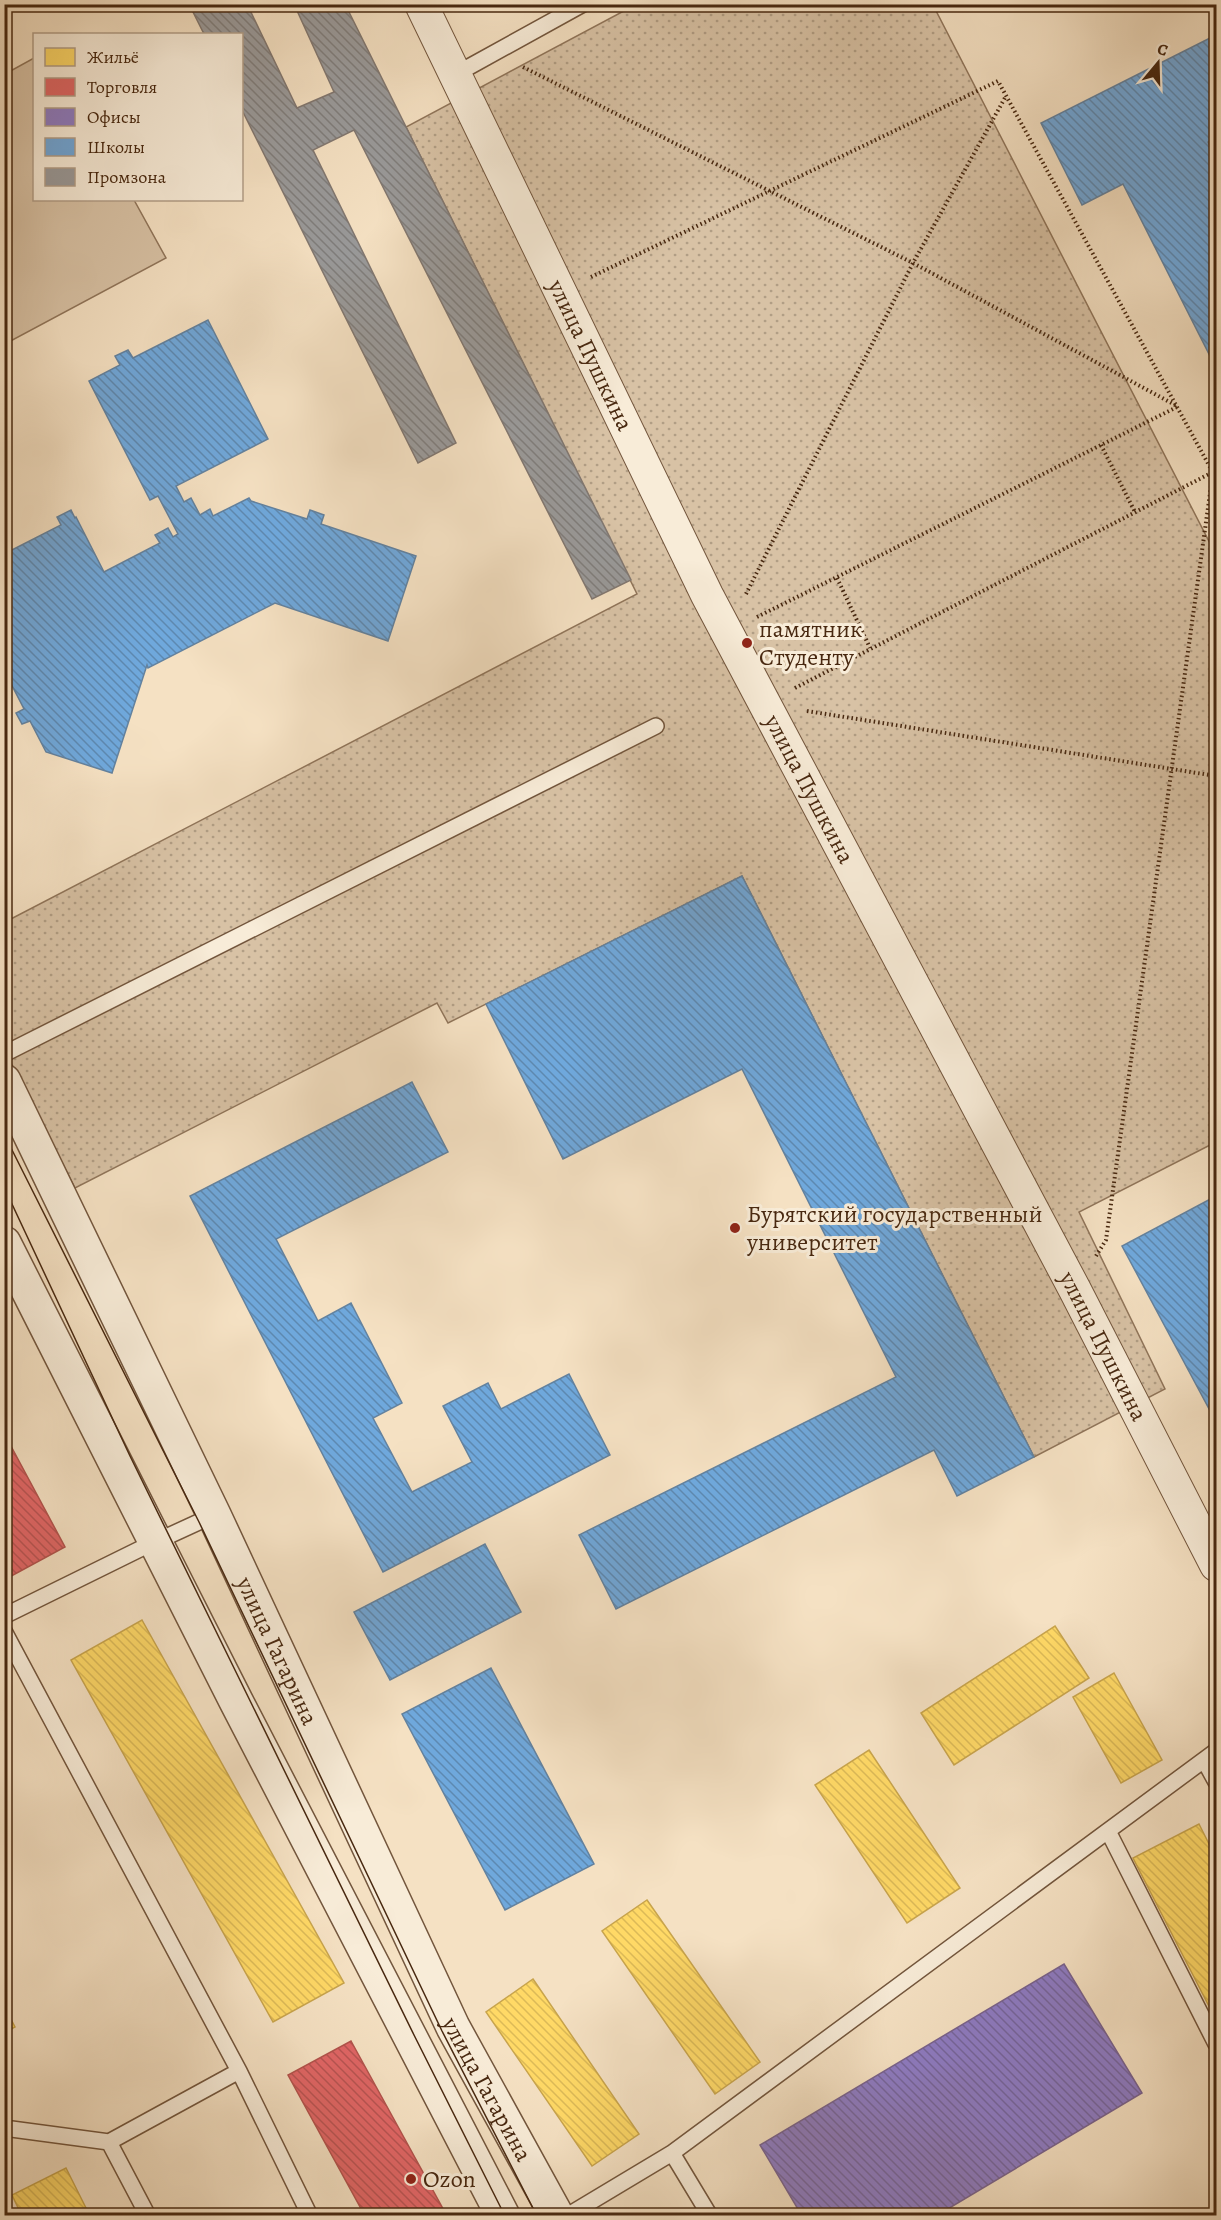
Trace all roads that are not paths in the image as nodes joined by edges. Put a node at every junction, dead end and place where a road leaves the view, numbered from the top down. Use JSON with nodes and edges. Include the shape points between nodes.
{"nodes":[{"id":1,"x":421,"y":4,"type":"edge"},
{"id":2,"x":583,"y":4,"type":"edge"},
{"id":3,"x":467,"y":68,"type":"dead end"},
{"id":4,"x":656,"y":726,"type":"dead end"},
{"id":5,"x":4,"y":1054,"type":"edge"},
{"id":6,"x":4,"y":1081,"type":"edge"},
{"id":7,"x":4,"y":1243,"type":"edge"},
{"id":8,"x":214,"y":1515,"type":"junction"},
{"id":9,"x":155,"y":1542,"type":"junction"},
{"id":10,"x":1216,"y":1565,"type":"edge"},
{"id":11,"x":4,"y":1616,"type":"edge"},
{"id":12,"x":4,"y":1631,"type":"edge"},
{"id":13,"x":1210,"y":1755,"type":"edge"},
{"id":14,"x":1216,"y":1782,"type":"edge"},
{"id":15,"x":1108,"y":1831,"type":"junction"},
{"id":16,"x":1216,"y":2044,"type":"edge"},
{"id":17,"x":239,"y":2072,"type":"junction"},
{"id":18,"x":4,"y":2128,"type":"edge"},
{"id":19,"x":109,"y":2142,"type":"junction"},
{"id":20,"x":672,"y":2153,"type":"junction"},
{"id":21,"x":148,"y":2216,"type":"edge"},
{"id":22,"x":310,"y":2216,"type":"edge"},
{"id":23,"x":503,"y":2216,"type":"edge"},
{"id":24,"x":557,"y":2216,"type":"edge"},
{"id":25,"x":567,"y":2216,"type":"edge"},
{"id":26,"x":710,"y":2216,"type":"edge"}],
"edges":[{"from":1,"to":10,"type":"street","name":"улица Пушкина","via":[[727,632]]},
{"from":2,"to":3,"type":"lane"},
{"from":4,"to":5,"type":"lane"},
{"from":6,"to":8,"type":"street","name":"улица Гагарина"},
{"from":7,"to":9,"type":"street","name":"улица Гагарина"},
{"from":8,"to":9,"type":"lane"},
{"from":8,"to":24,"type":"street","name":"улица Гагарина","via":[[453,2027]]},
{"from":9,"to":11,"type":"lane"},
{"from":9,"to":23,"type":"street","name":"улица Гагарина"},
{"from":12,"to":17,"type":"lane"},
{"from":13,"to":14,"type":"lane"},
{"from":13,"to":15,"type":"lane"},
{"from":15,"to":16,"type":"lane"},
{"from":15,"to":20,"type":"lane"},
{"from":17,"to":19,"type":"lane"},
{"from":17,"to":22,"type":"lane"},
{"from":18,"to":19,"type":"lane"},
{"from":19,"to":21,"type":"lane"},
{"from":20,"to":25,"type":"lane"},
{"from":20,"to":26,"type":"lane"}]}
